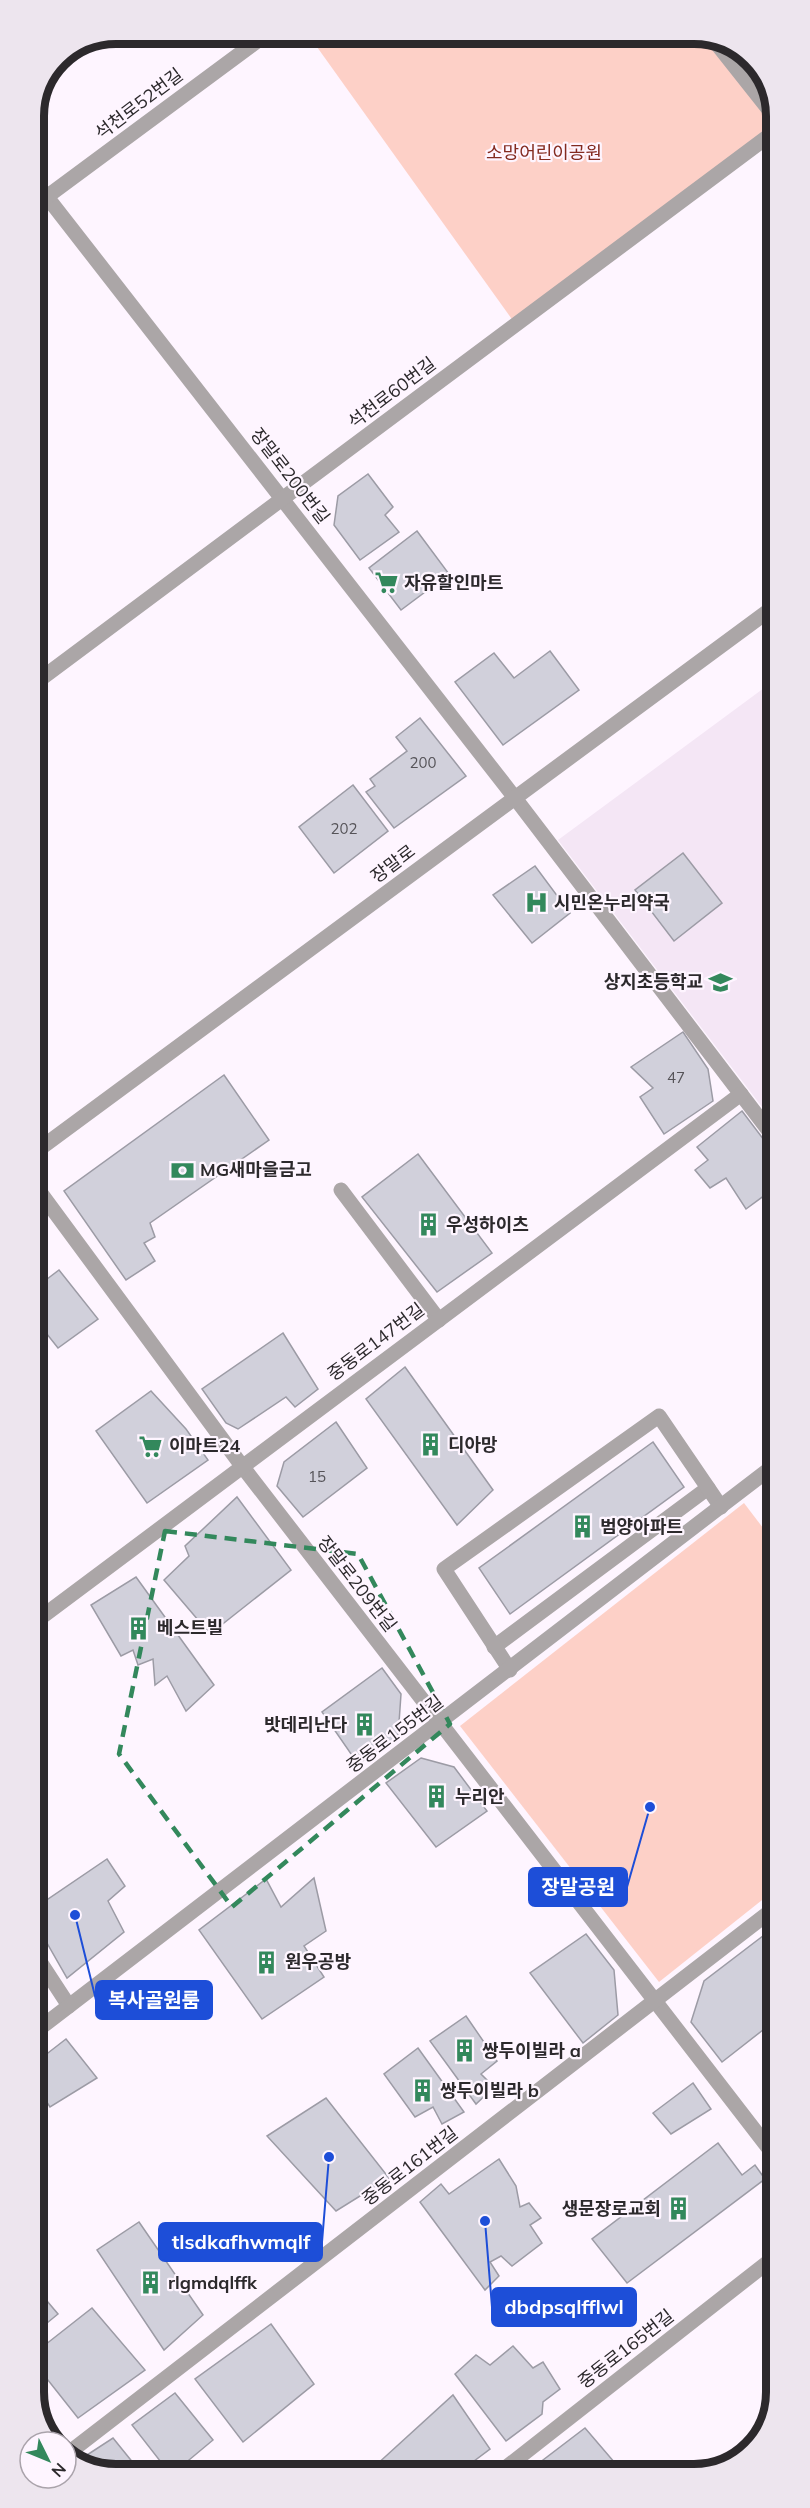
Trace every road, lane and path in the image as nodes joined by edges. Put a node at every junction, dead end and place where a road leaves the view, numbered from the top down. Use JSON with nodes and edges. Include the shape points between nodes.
{"nodes":[{"id":1,"x":253,"y":44,"type":"edge"},
{"id":2,"x":721,"y":49,"type":"edge"},
{"id":3,"x":766,"y":106,"type":"edge"},
{"id":4,"x":766,"y":138,"type":"edge"},
{"id":5,"x":43,"y":192,"type":"edge"},
{"id":6,"x":47,"y":197,"type":"junction"},
{"id":7,"x":43,"y":200,"type":"edge"},
{"id":8,"x":282,"y":499,"type":"junction"},
{"id":9,"x":766,"y":613,"type":"edge"},
{"id":10,"x":43,"y":677,"type":"edge"},
{"id":11,"x":515,"y":798,"type":"junction"},
{"id":12,"x":741,"y":1094,"type":"junction"},
{"id":13,"x":766,"y":1127,"type":"edge"},
{"id":14,"x":43,"y":1146,"type":"edge"},
{"id":15,"x":341,"y":1190,"type":"dead end"},
{"id":16,"x":43,"y":1196,"type":"edge"},
{"id":17,"x":439,"y":1320,"type":"junction"},
{"id":18,"x":242,"y":1466,"type":"junction"},
{"id":19,"x":766,"y":1472,"type":"edge"},
{"id":20,"x":708,"y":1488,"type":"junction"},
{"id":21,"x":721,"y":1507,"type":"junction"},
{"id":22,"x":606,"y":1565,"type":"junction"},
{"id":23,"x":620,"y":1585,"type":"junction"},
{"id":24,"x":43,"y":1616,"type":"edge"},
{"id":25,"x":494,"y":1647,"type":"junction"},
{"id":26,"x":510,"y":1670,"type":"junction"},
{"id":27,"x":440,"y":1724,"type":"junction"},
{"id":28,"x":766,"y":1915,"type":"edge"},
{"id":29,"x":43,"y":1966,"type":"edge"},
{"id":30,"x":655,"y":2002,"type":"junction"},
{"id":31,"x":69,"y":2006,"type":"junction"},
{"id":32,"x":43,"y":2026,"type":"edge"},
{"id":33,"x":766,"y":2145,"type":"edge"},
{"id":34,"x":766,"y":2264,"type":"edge"},
{"id":35,"x":78,"y":2446,"type":"edge"},
{"id":36,"x":511,"y":2464,"type":"edge"}],
"edges":[{"from":1,"to":6,"type":"street","name":"석천로52번길"},
{"from":2,"to":3,"type":"street"},
{"from":4,"to":8,"type":"street","name":"석천로60번길"},
{"from":5,"to":6,"type":"street","name":"장말로200번길"},
{"from":6,"to":7,"type":"street","name":"석천로52번길"},
{"from":6,"to":8,"type":"street","name":"장말로200번길"},
{"from":8,"to":10,"type":"street","name":"석천로60번길"},
{"from":8,"to":11,"type":"street","name":"장말로200번길"},
{"from":9,"to":11,"type":"street","name":"장말로"},
{"from":11,"to":12,"type":"street","name":"장말로200번길"},
{"from":11,"to":14,"type":"street","name":"장말로"},
{"from":12,"to":13,"type":"street","name":"장말로200번길"},
{"from":12,"to":17,"type":"street","name":"중동로147번길"},
{"from":15,"to":17,"type":"street"},
{"from":16,"to":18,"type":"street","name":"장말로209번길"},
{"from":17,"to":18,"type":"street","name":"중동로147번길"},
{"from":18,"to":24,"type":"street","name":"중동로147번길"},
{"from":18,"to":27,"type":"street","name":"장말로209번길"},
{"from":19,"to":21,"type":"street","name":"중동로155번길"},
{"from":20,"to":21,"type":"street"},
{"from":20,"to":22,"type":"street"},
{"from":20,"to":25,"type":"street","via":[[659,1416],[444,1569]]},
{"from":21,"to":23,"type":"street","name":"중동로155번길"},
{"from":22,"to":23,"type":"street"},
{"from":22,"to":25,"type":"street"},
{"from":23,"to":26,"type":"street","name":"중동로155번길"},
{"from":25,"to":26,"type":"street"},
{"from":26,"to":27,"type":"street","name":"중동로155번길"},
{"from":27,"to":30,"type":"street","name":"장말로209번길"},
{"from":27,"to":31,"type":"street","name":"중동로155번길"},
{"from":28,"to":30,"type":"street","name":"중동로161번길"},
{"from":29,"to":31,"type":"street"},
{"from":30,"to":33,"type":"street","name":"장말로209번길"},
{"from":30,"to":35,"type":"street","name":"중동로161번길"},
{"from":31,"to":32,"type":"street","name":"중동로155번길"},
{"from":34,"to":36,"type":"street","name":"중동로165번길"}]}
